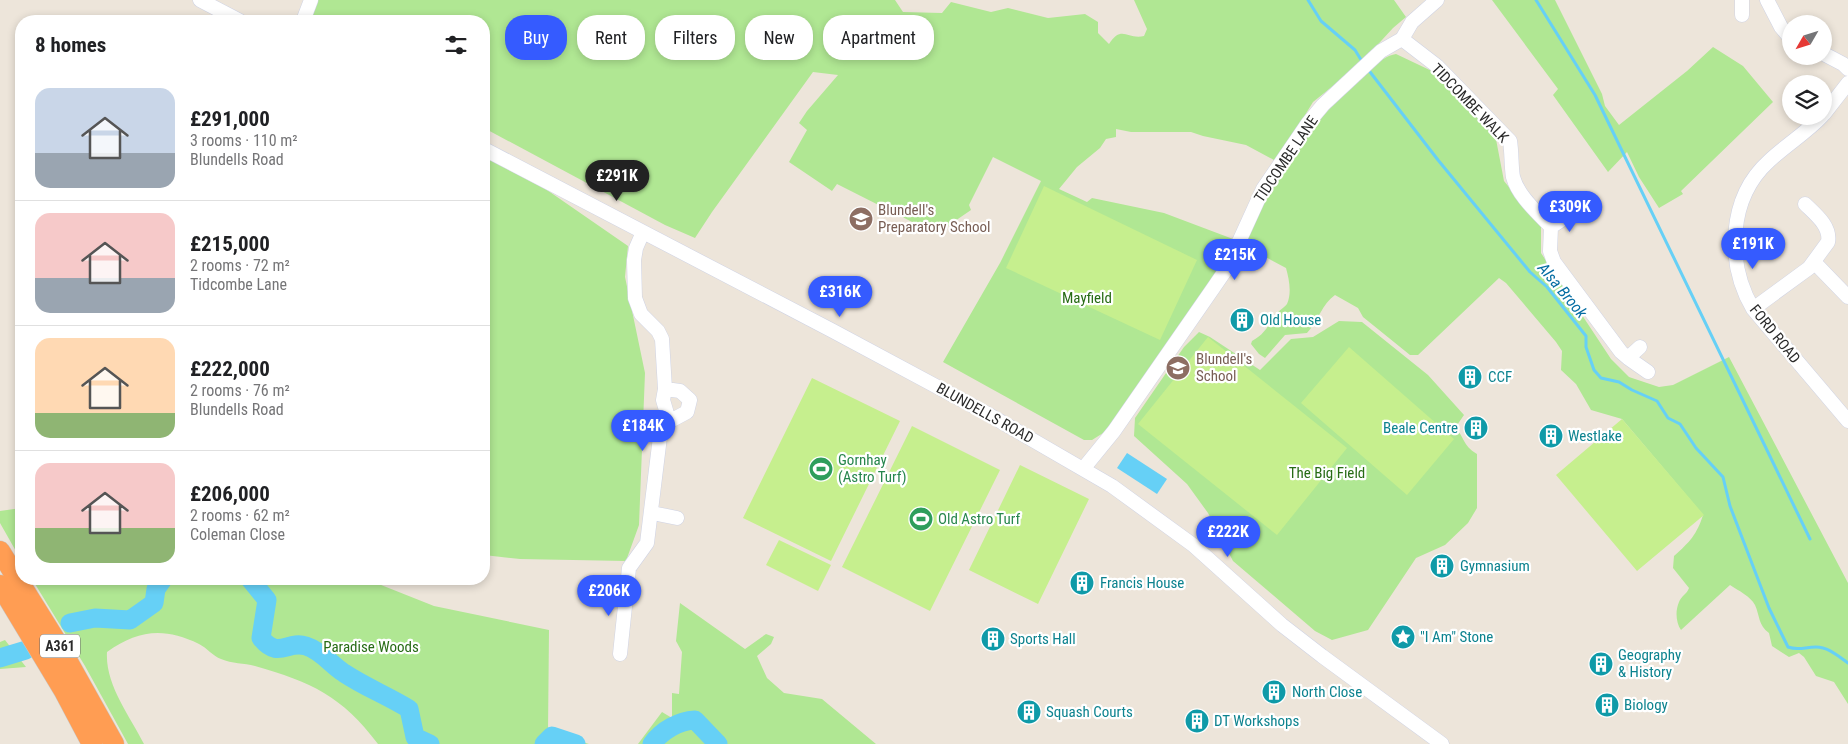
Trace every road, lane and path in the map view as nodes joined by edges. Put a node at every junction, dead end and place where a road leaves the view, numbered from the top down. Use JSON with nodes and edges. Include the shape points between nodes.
{"nodes":[{"id":1,"x":200,"y":0,"type":"edge"},
{"id":2,"x":311,"y":0,"type":"edge"},
{"id":3,"x":1437,"y":0,"type":"edge"},
{"id":4,"x":1742,"y":0,"type":"edge"},
{"id":5,"x":1767,"y":0,"type":"edge"},
{"id":6,"x":229,"y":15,"type":"edge"},
{"id":7,"x":305,"y":15,"type":"edge"},
{"id":8,"x":1742,"y":15,"type":"dead end"},
{"id":9,"x":1782,"y":28,"type":"edge"},
{"id":10,"x":1402,"y":39,"type":"junction"},
{"id":11,"x":1832,"y":58,"type":"edge"},
{"id":12,"x":1848,"y":68,"type":"edge"},
{"id":13,"x":1848,"y":83,"type":"edge"},
{"id":14,"x":1832,"y":103,"type":"edge"},
{"id":15,"x":1812,"y":125,"type":"edge"},
{"id":16,"x":490,"y":152,"type":"edge"},
{"id":17,"x":1805,"y":204,"type":"dead end"},
{"id":18,"x":1572,"y":213,"type":"dead end"},
{"id":19,"x":1551,"y":228,"type":"junction"},
{"id":20,"x":643,"y":232,"type":"junction"},
{"id":21,"x":1814,"y":262,"type":"junction"},
{"id":22,"x":1848,"y":297,"type":"edge"},
{"id":23,"x":1753,"y":309,"type":"junction"},
{"id":24,"x":1640,"y":347,"type":"dead end"},
{"id":25,"x":1628,"y":358,"type":"junction"},
{"id":26,"x":1648,"y":372,"type":"dead end"},
{"id":27,"x":665,"y":389,"type":"junction"},
{"id":28,"x":668,"y":417,"type":"junction"},
{"id":29,"x":1848,"y":421,"type":"edge"},
{"id":30,"x":1083,"y":469,"type":"junction"},
{"id":31,"x":652,"y":513,"type":"junction"},
{"id":32,"x":676,"y":518,"type":"dead end"},
{"id":33,"x":0,"y":551,"type":"edge"},
{"id":34,"x":15,"y":575,"type":"edge"},
{"id":35,"x":0,"y":585,"type":"edge"},
{"id":36,"x":21,"y":585,"type":"edge"},
{"id":37,"x":620,"y":654,"type":"dead end"},
{"id":38,"x":92,"y":744,"type":"edge"},
{"id":39,"x":114,"y":744,"type":"edge"},
{"id":40,"x":1442,"y":744,"type":"edge"}],
"edges":[{"from":1,"to":6,"type":"street"},
{"from":2,"to":7,"type":"street"},
{"from":3,"to":10,"type":"street","name":"TIDCOMBE LANE","via":[[1412,22]]},
{"from":4,"to":8,"type":"street"},
{"from":5,"to":9,"type":"street"},
{"from":10,"to":19,"type":"street","name":"TIDCOMBE WALK","via":[[1437,66],[1510,141],[1516,184],[1537,215]]},
{"from":10,"to":30,"type":"street","name":"TIDCOMBE LANE","via":[[1371,60],[1323,105],[1274,171],[1214,287],[1114,431]]},
{"from":11,"to":12,"type":"street"},
{"from":13,"to":14,"type":"street","name":"FORD ROAD"},
{"from":15,"to":23,"type":"street","name":"FORD ROAD","via":[[1756,174],[1740,206],[1735,224],[1736,262],[1742,289]]},
{"from":16,"to":20,"type":"street","name":"BLUNDELLS ROAD"},
{"from":17,"to":21,"type":"street","via":[[1824,224],[1829,238]]},
{"from":18,"to":19,"type":"street"},
{"from":19,"to":25,"type":"street","via":[[1550,251],[1554,262],[1578,298]]},
{"from":20,"to":27,"type":"street","via":[[634,260],[635,298],[641,314],[662,340]]},
{"from":20,"to":30,"type":"street","name":"BLUNDELLS ROAD","via":[[833,330]]},
{"from":21,"to":22,"type":"street"},
{"from":21,"to":23,"type":"street"},
{"from":23,"to":29,"type":"street","name":"FORD ROAD"},
{"from":24,"to":25,"type":"street"},
{"from":25,"to":26,"type":"street"},
{"from":27,"to":28,"type":"street","via":[[664,410]]},
{"from":27,"to":28,"type":"street","via":[[680,390],[690,400],[687,412],[674,419]]},
{"from":28,"to":31,"type":"street","via":[[660,437]]},
{"from":30,"to":40,"type":"street","name":"BLUNDELLS ROAD","via":[[1170,527],[1282,625]]},
{"from":31,"to":32,"type":"street"},
{"from":31,"to":37,"type":"street","via":[[647,543],[628,568]]},
{"from":33,"to":34,"type":"highway","number":"A361"},
{"from":35,"to":38,"type":"highway","number":"A361"},
{"from":36,"to":39,"type":"highway","number":"A361"}]}
